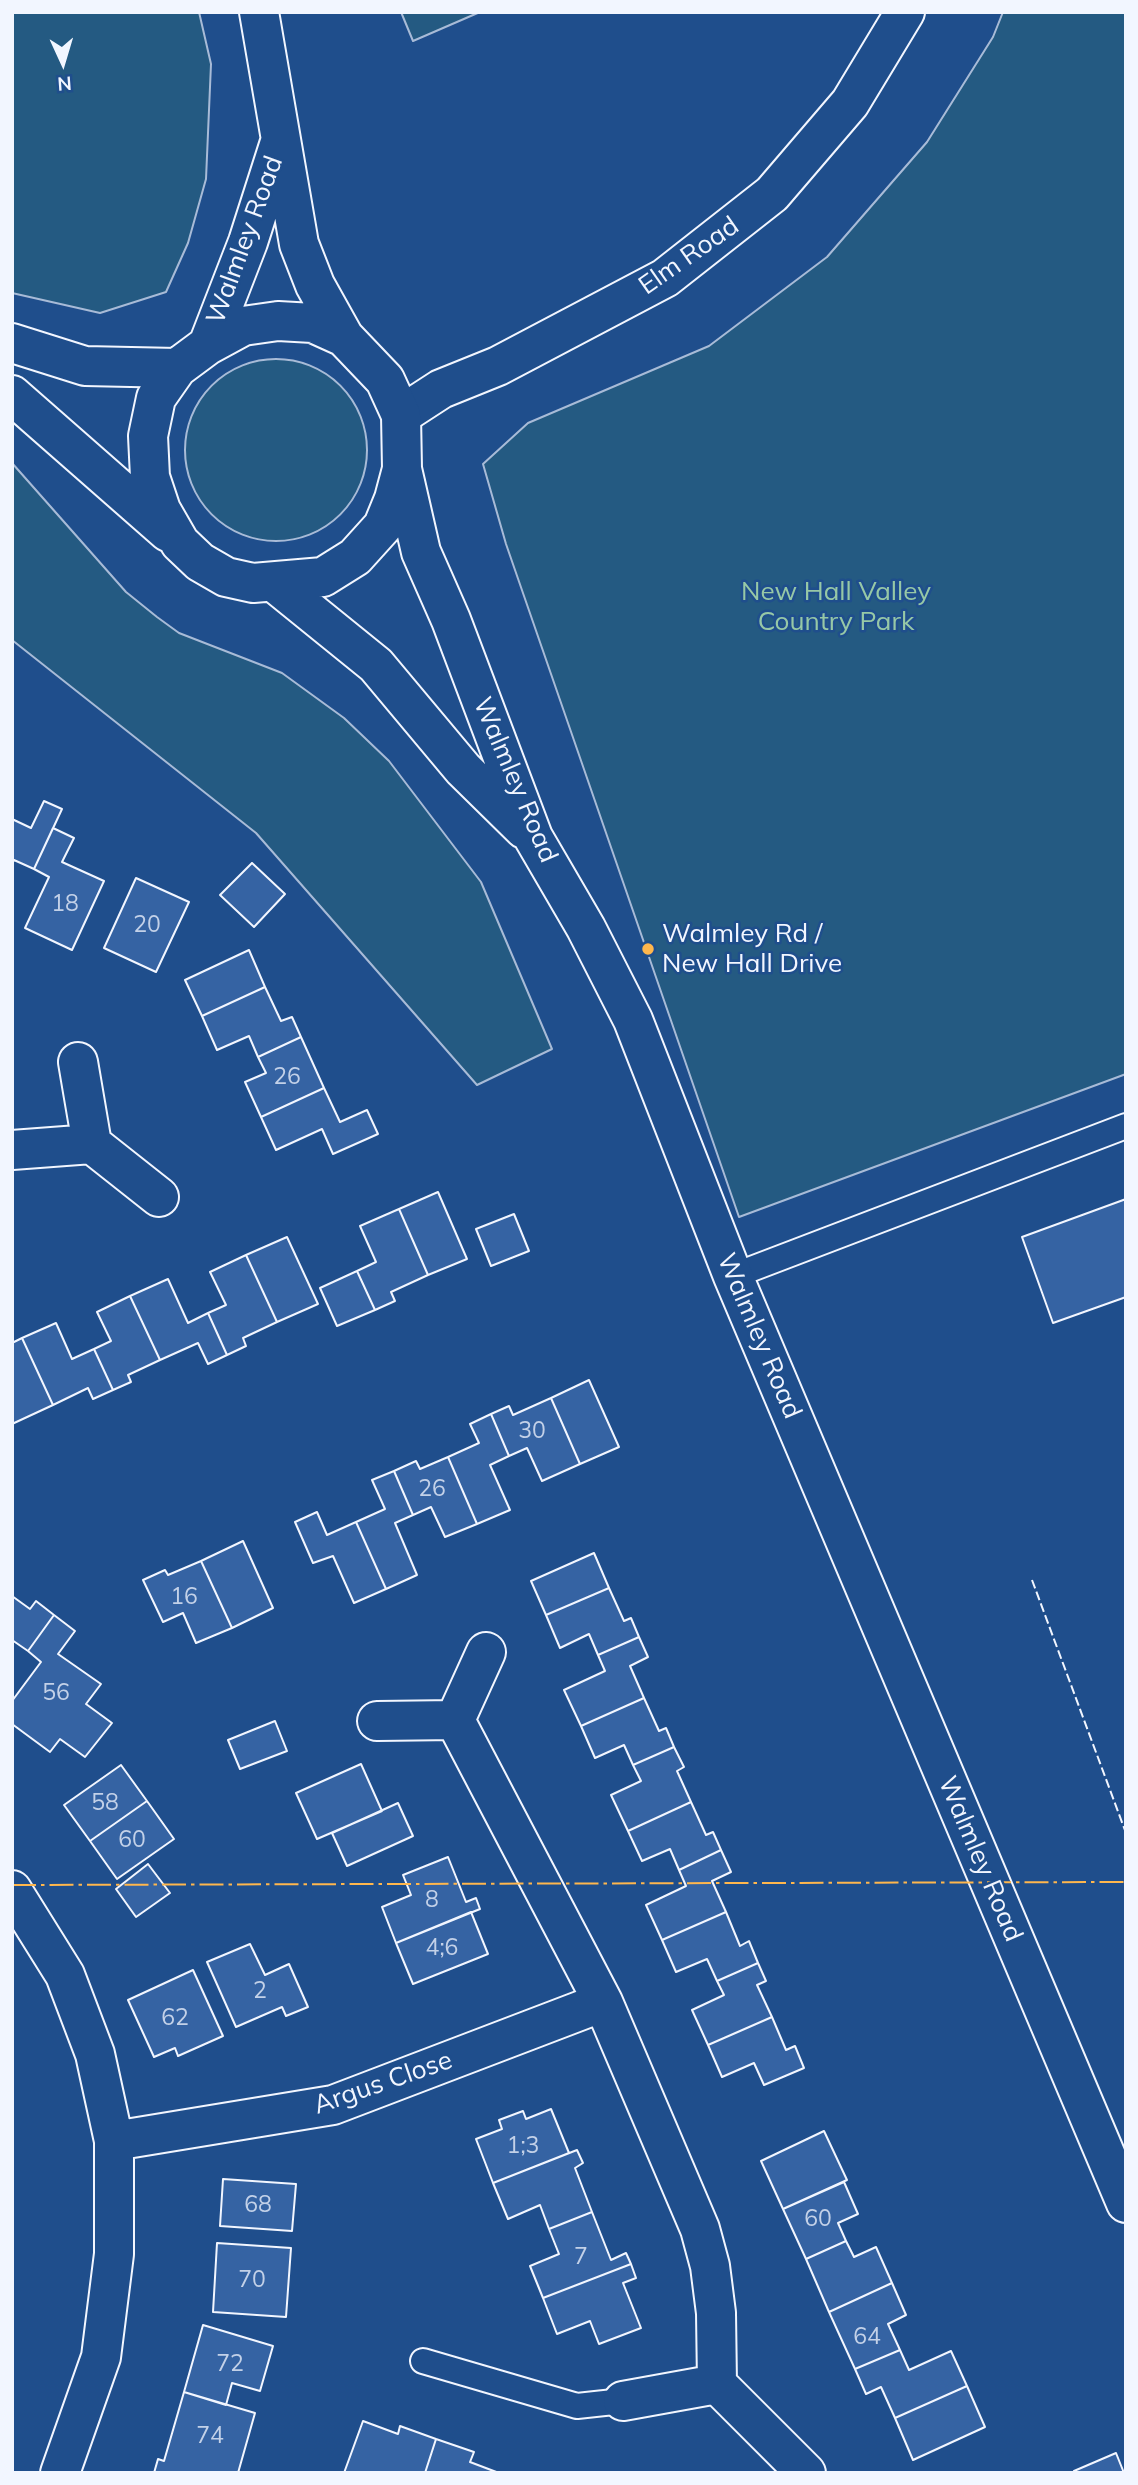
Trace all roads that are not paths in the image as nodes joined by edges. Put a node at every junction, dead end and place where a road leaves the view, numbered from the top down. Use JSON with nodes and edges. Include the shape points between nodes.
{"nodes":[{"id":1,"x":259,"y":12,"type":"edge"},
{"id":2,"x":905,"y":12,"type":"edge"},
{"id":3,"x":282,"y":136,"type":"junction"},
{"id":4,"x":344,"y":337,"type":"junction"},
{"id":5,"x":12,"y":343,"type":"edge"},
{"id":6,"x":208,"y":345,"type":"junction"},
{"id":7,"x":177,"y":368,"type":"junction"},
{"id":8,"x":12,"y":395,"type":"edge"},
{"id":9,"x":401,"y":415,"type":"junction"},
{"id":10,"x":402,"y":469,"type":"junction"},
{"id":11,"x":180,"y":543,"type":"junction"},
{"id":12,"x":275,"y":584,"type":"junction"},
{"id":13,"x":533,"y":837,"type":"junction"},
{"id":14,"x":78,"y":1062,"type":"dead end"},
{"id":15,"x":1126,"y":1126,"type":"edge"},
{"id":16,"x":92,"y":1144,"type":"junction"},
{"id":17,"x":12,"y":1150,"type":"edge"},
{"id":18,"x":159,"y":1197,"type":"dead end"},
{"id":19,"x":733,"y":1276,"type":"junction"},
{"id":20,"x":486,"y":1652,"type":"dead end"},
{"id":21,"x":455,"y":1720,"type":"junction"},
{"id":22,"x":377,"y":1721,"type":"dead end"},
{"id":23,"x":12,"y":1890,"type":"edge"},
{"id":24,"x":603,"y":2002,"type":"junction"},
{"id":25,"x":114,"y":2141,"type":"junction"},
{"id":26,"x":1126,"y":2203,"type":"edge"},
{"id":27,"x":423,"y":2361,"type":"dead end"},
{"id":28,"x":717,"y":2384,"type":"junction"},
{"id":29,"x":623,"y":2401,"type":"joint"},
{"id":30,"x":60,"y":2473,"type":"edge"},
{"id":31,"x":806,"y":2473,"type":"edge"}],
"edges":[{"from":1,"to":3,"type":"main road","name":"Walmley Road"},
{"from":2,"to":9,"type":"main road","name":"Elm Road","via":[[850,103],[772,194],[665,278],[498,366],[441,389]]},
{"from":3,"to":4,"type":"main road","name":"Walmley Road","via":[[299,244]]},
{"from":3,"to":6,"type":"main road","name":"Walmley Road"},
{"from":4,"to":6,"type":"main road","via":[[313,323],[278,321],[243,326]]},
{"from":4,"to":9,"type":"main road","via":[[385,380]]},
{"from":5,"to":7,"type":"main road","via":[[85,366]]},
{"from":6,"to":7,"type":"main road"},
{"from":7,"to":11,"type":"main road","via":[[156,398],[148,436],[150,477],[161,510]]},
{"from":8,"to":11,"type":"main road"},
{"from":9,"to":10,"type":"main road"},
{"from":10,"to":12,"type":"main road","via":[[383,526],[355,557],[323,577]]},
{"from":10,"to":13,"type":"main road","name":"Walmley Road","via":[[421,552]]},
{"from":11,"to":12,"type":"main road","via":[[226,577]]},
{"from":12,"to":13,"type":"main road","via":[[376,665],[463,769]]},
{"from":13,"to":19,"type":"main road","name":"Walmley Road","via":[[633,1020]]},
{"from":14,"to":16,"type":"main road"},
{"from":15,"to":19,"type":"lane"},
{"from":16,"to":17,"type":"main road"},
{"from":16,"to":18,"type":"main road"},
{"from":19,"to":26,"type":"main road","name":"Walmley Road"},
{"from":20,"to":21,"type":"main road"},
{"from":21,"to":22,"type":"main road"},
{"from":21,"to":24,"type":"main road"},
{"from":23,"to":25,"type":"main road","via":[[65,1975],[95,2054]]},
{"from":24,"to":25,"type":"main road","name":"Argus Close","via":[[333,2105]]},
{"from":24,"to":28,"type":"main road","via":[[700,2228],[716,2313]]},
{"from":25,"to":30,"type":"main road","via":[[114,2254],[101,2357]]},
{"from":27,"to":29,"type":"lane","via":[[576,2406]]},
{"from":28,"to":29,"type":"main road"},
{"from":28,"to":31,"type":"main road"}]}
